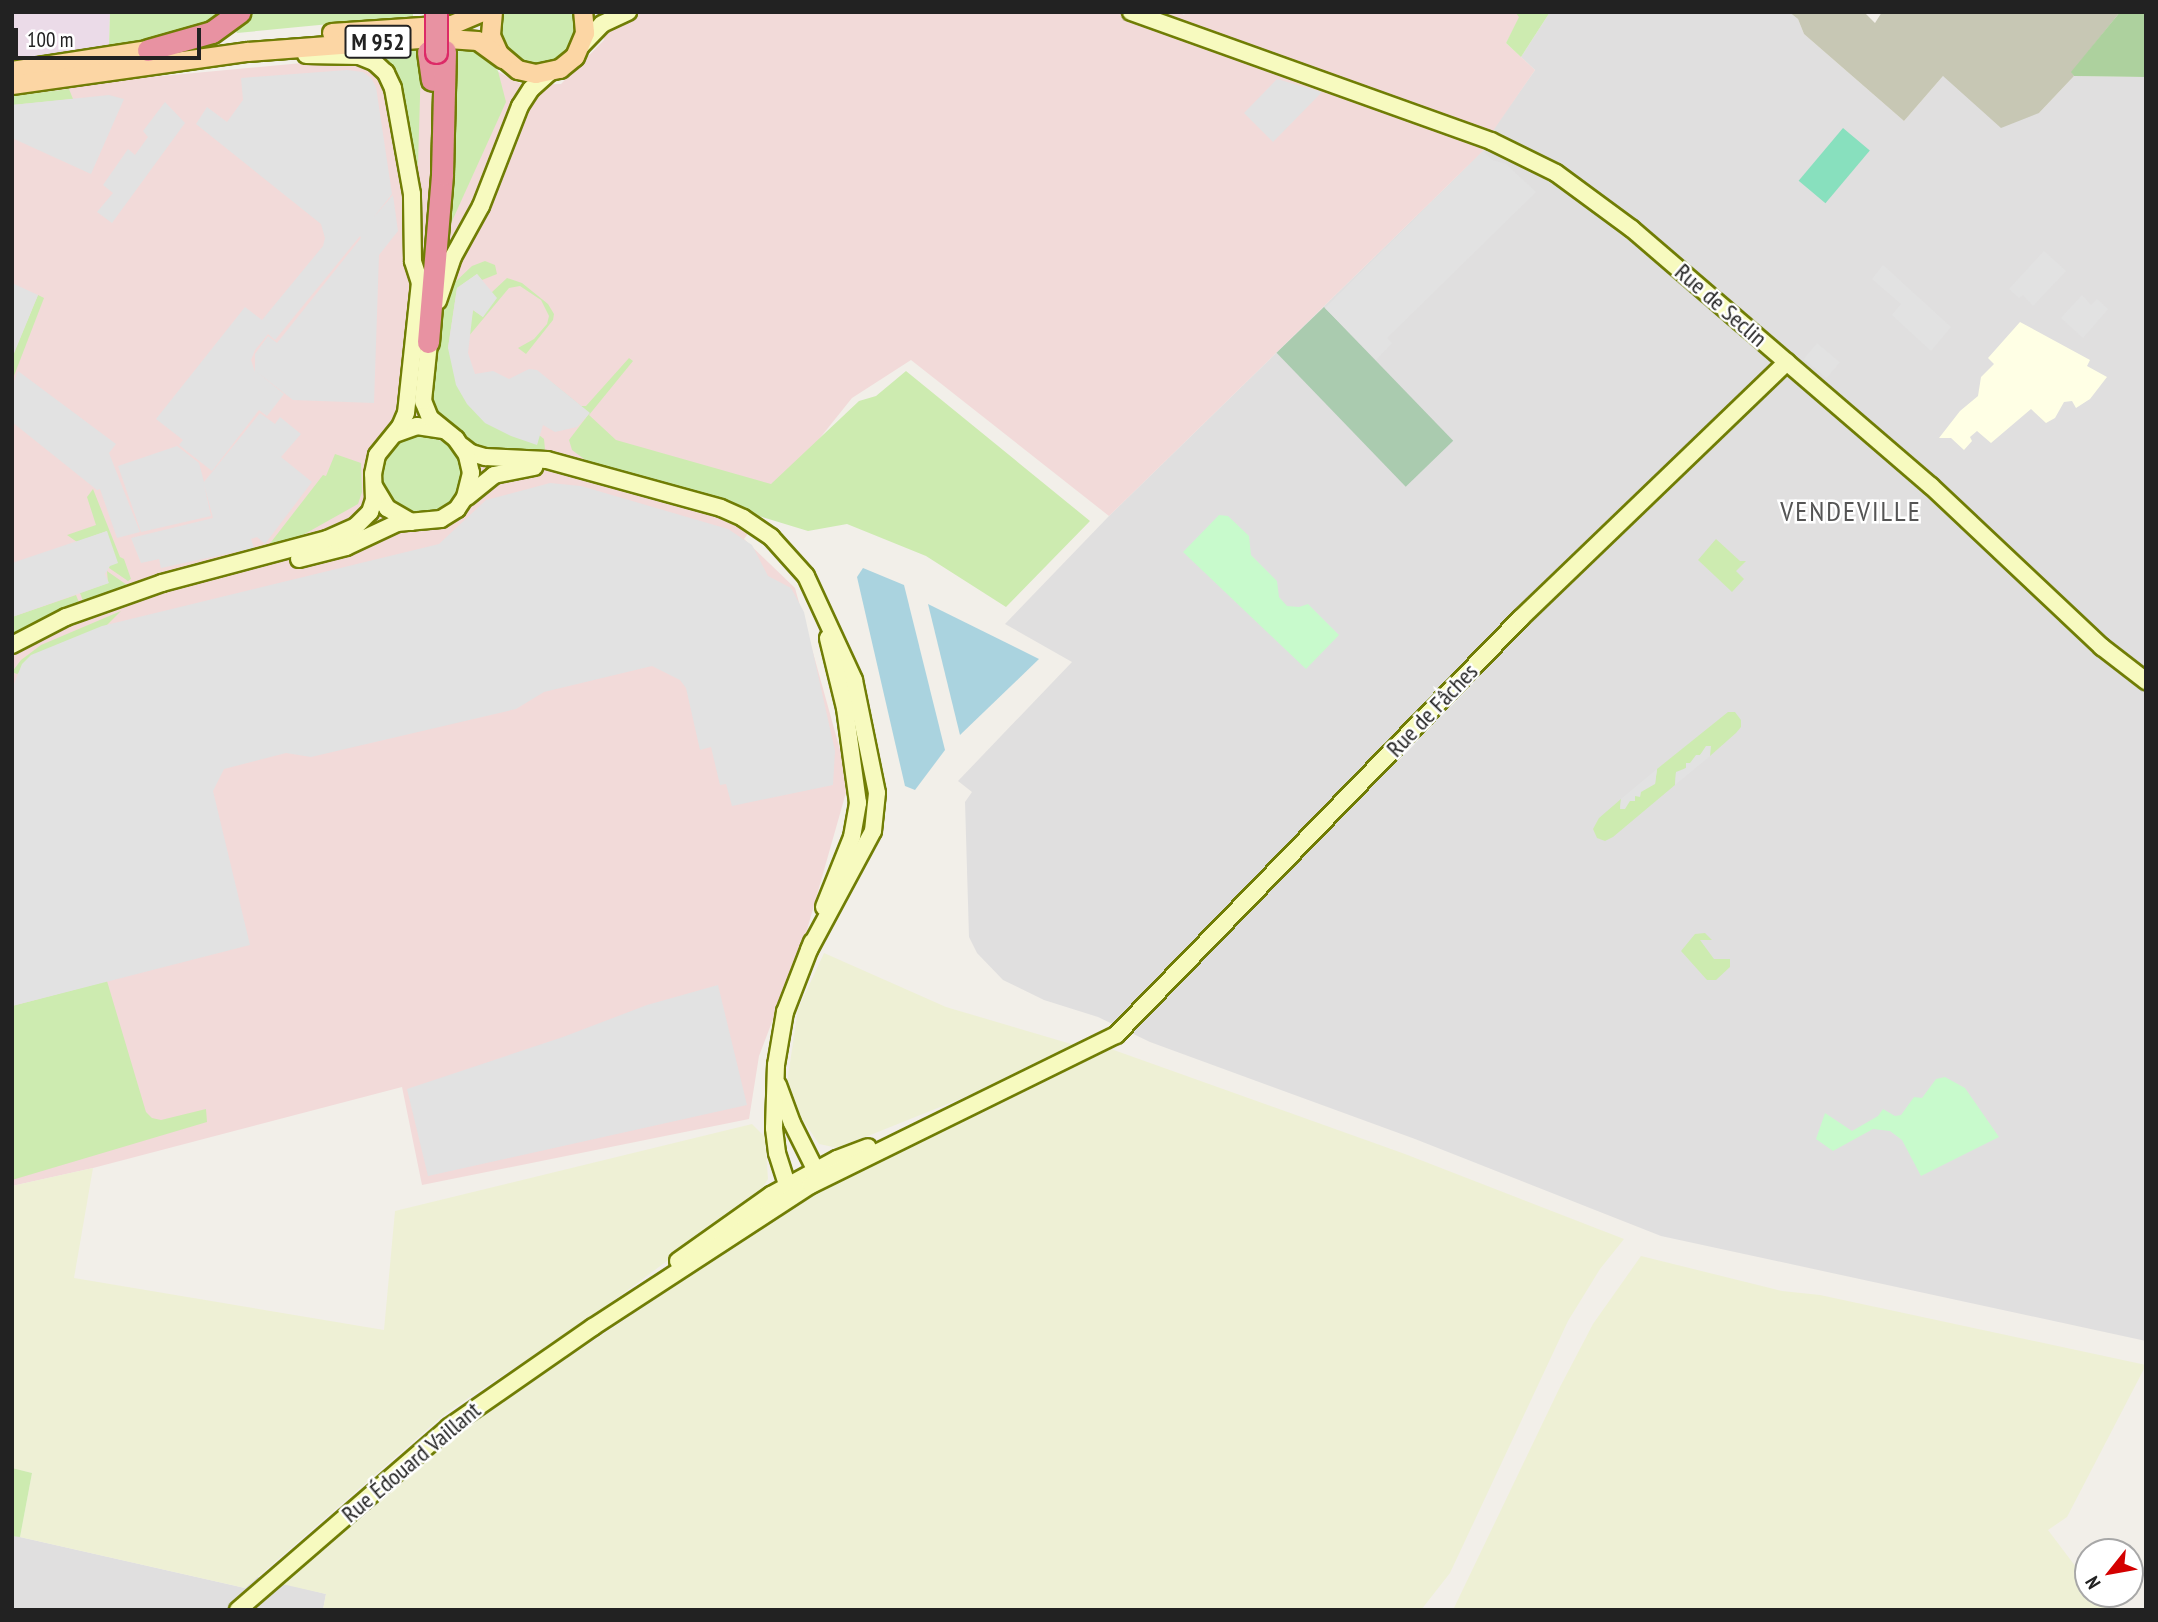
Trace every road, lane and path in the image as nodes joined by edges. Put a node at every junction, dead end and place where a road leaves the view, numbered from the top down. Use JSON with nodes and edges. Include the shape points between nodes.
{"nodes":[{"id":1,"x":240,"y":12,"type":"edge"},
{"id":2,"x":426,"y":12,"type":"edge"},
{"id":3,"x":436,"y":12,"type":"edge"},
{"id":4,"x":446,"y":12,"type":"edge"},
{"id":5,"x":483,"y":12,"type":"edge"},
{"id":6,"x":493,"y":12,"type":"edge"},
{"id":7,"x":583,"y":12,"type":"edge"},
{"id":8,"x":628,"y":12,"type":"edge"},
{"id":9,"x":1131,"y":12,"type":"edge"},
{"id":10,"x":1160,"y":12,"type":"edge"},
{"id":11,"x":1225,"y":44,"type":"junction"},
{"id":12,"x":582,"y":46,"type":"junction"},
{"id":13,"x":148,"y":50,"type":"junction"},
{"id":14,"x":247,"y":52,"type":"junction"},
{"id":15,"x":436,"y":52,"type":"junction"},
{"id":16,"x":503,"y":59,"type":"junction"},
{"id":17,"x":12,"y":71,"type":"edge"},
{"id":18,"x":548,"y":73,"type":"junction"},
{"id":19,"x":12,"y":85,"type":"edge"},
{"id":20,"x":421,"y":283,"type":"junction"},
{"id":21,"x":428,"y":342,"type":"junction"},
{"id":22,"x":1787,"y":362,"type":"junction"},
{"id":23,"x":444,"y":431,"type":"junction"},
{"id":24,"x":395,"y":434,"type":"junction"},
{"id":25,"x":462,"y":446,"type":"junction"},
{"id":26,"x":573,"y":469,"type":"junction"},
{"id":27,"x":374,"y":483,"type":"junction"},
{"id":28,"x":463,"y":501,"type":"junction"},
{"id":29,"x":412,"y":522,"type":"junction"},
{"id":30,"x":12,"y":645,"type":"edge"},
{"id":31,"x":12,"y":656,"type":"edge"},
{"id":32,"x":2146,"y":681,"type":"edge"},
{"id":33,"x":1079,"y":1056,"type":"joint"},
{"id":34,"x":776,"y":1079,"type":"junction"},
{"id":35,"x":818,"y":1175,"type":"junction"},
{"id":36,"x":789,"y":1191,"type":"junction"},
{"id":37,"x":238,"y":1610,"type":"edge"}],
"edges":[{"from":1,"to":13,"type":"highway","via":[[212,32]]},
{"from":2,"to":15,"type":"highway"},
{"from":3,"to":15,"type":"highway","bridge":true},
{"from":4,"to":15,"type":"highway"},
{"from":5,"to":13,"type":"main road","number":"M 952","via":[[452,24]]},
{"from":6,"to":16,"type":"main road","via":[[491,36]]},
{"from":7,"to":12,"type":"main road"},
{"from":8,"to":12,"type":"street","via":[[602,24]]},
{"from":9,"to":11,"type":"street","name":"Rue de Seclin"},
{"from":10,"to":11,"type":"street","name":"Rue de Seclin"},
{"from":11,"to":22,"type":"street","name":"Rue de Seclin","via":[[1483,138],[1556,173],[1632,229]]},
{"from":12,"to":18,"type":"main road","via":[[566,65]]},
{"from":13,"to":17,"type":"main road","number":"M 952"},
{"from":14,"to":16,"type":"main road","number":"M 952","via":[[457,37],[478,41]]},
{"from":14,"to":19,"type":"main road","number":"M 952"},
{"from":14,"to":20,"type":"street","via":[[359,56],[386,72],[408,172],[413,261]]},
{"from":15,"to":20,"type":"highway"},
{"from":15,"to":21,"type":"highway","via":[[442,174]]},
{"from":16,"to":18,"type":"main road","via":[[524,72]]},
{"from":18,"to":21,"type":"street","via":[[520,106],[481,206],[446,275]]},
{"from":20,"to":24,"type":"street","via":[[406,413]]},
{"from":21,"to":23,"type":"street","via":[[424,401],[430,418]]},
{"from":22,"to":32,"type":"street","name":"Rue de Seclin","via":[[1973,523],[2102,647]]},
{"from":22,"to":33,"type":"street","name":"Rue de Fâches","via":[[1521,618],[1128,1025]]},
{"from":23,"to":24,"type":"street","via":[[416,426]]},
{"from":23,"to":25,"type":"street"},
{"from":24,"to":27,"type":"street","via":[[377,455]]},
{"from":25,"to":26,"type":"street","via":[[476,456],[547,460]]},
{"from":25,"to":28,"type":"street","via":[[471,473]]},
{"from":26,"to":28,"type":"street","via":[[508,471],[484,482]]},
{"from":26,"to":34,"type":"street","via":[[709,504],[743,518],[771,537],[792,558],[820,601],[854,680],[871,753],[877,803],[873,831],[809,950],[782,1024]]},
{"from":27,"to":29,"type":"street","via":[[384,505]]},
{"from":27,"to":30,"type":"street","via":[[370,512],[343,533],[162,583],[65,617]]},
{"from":28,"to":29,"type":"street","via":[[441,519]]},
{"from":29,"to":31,"type":"street","via":[[388,527],[346,547],[145,596],[52,631]]},
{"from":33,"to":35,"type":"street","name":"Rue Édouard Vaillant"},
{"from":34,"to":35,"type":"street"},
{"from":34,"to":36,"type":"street","via":[[774,1128]]},
{"from":35,"to":36,"type":"street","name":"Rue Édouard Vaillant"},
{"from":36,"to":37,"type":"street","name":"Rue Édouard Vaillant","via":[[685,1256],[593,1327],[458,1419]]}]}
